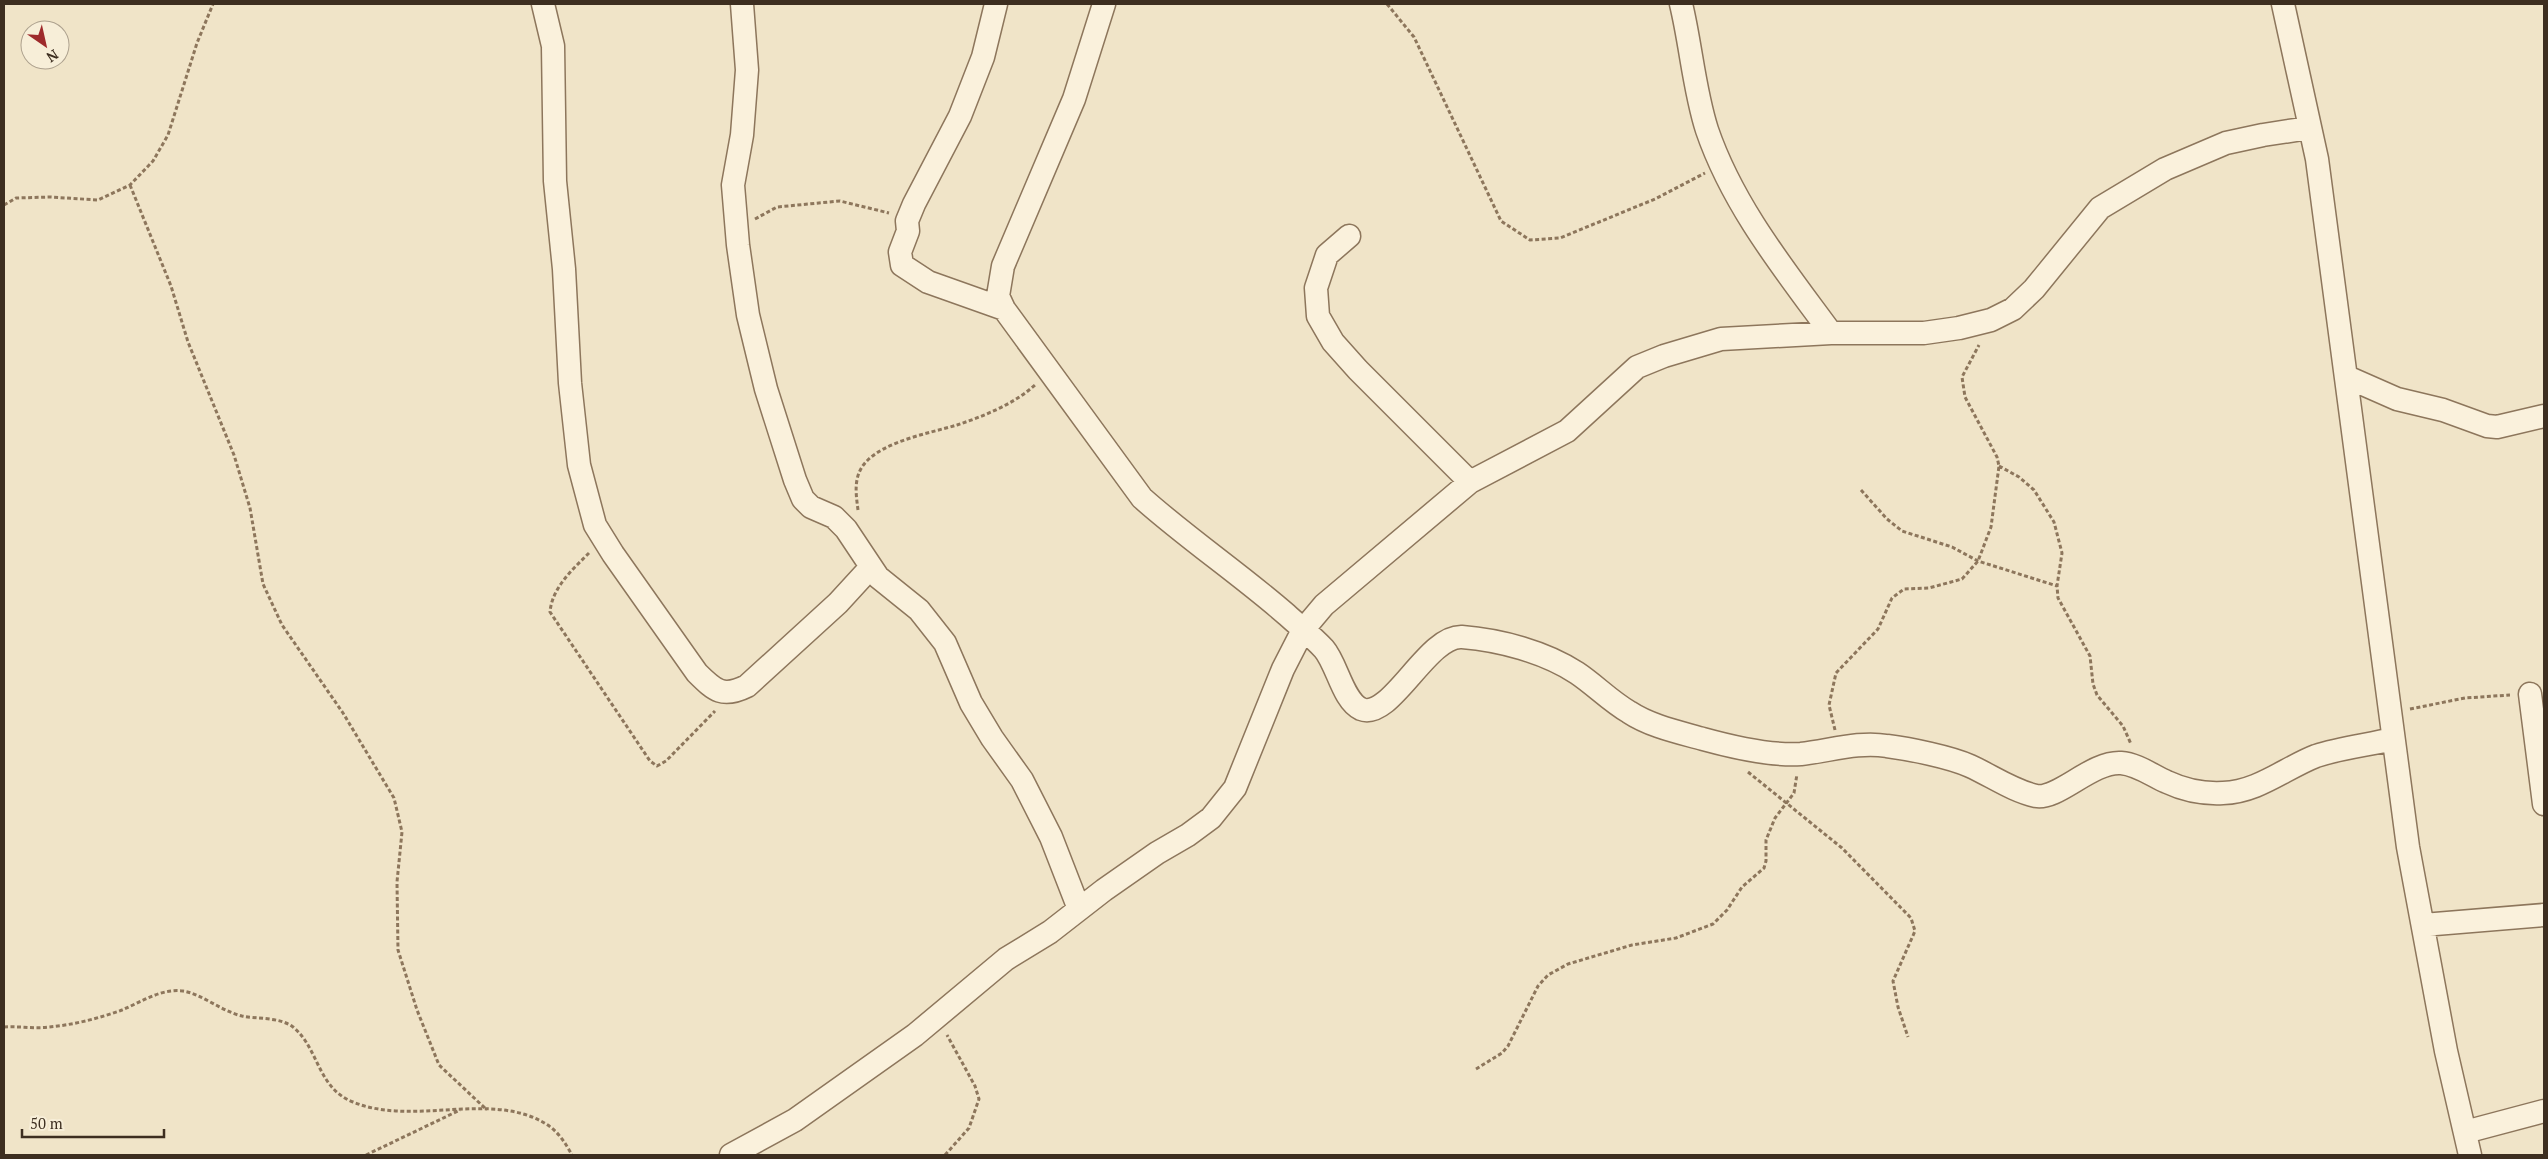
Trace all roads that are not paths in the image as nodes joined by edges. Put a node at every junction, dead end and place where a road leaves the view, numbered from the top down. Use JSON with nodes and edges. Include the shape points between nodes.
{"nodes":[{"id":1,"x":543,"y":4,"type":"edge"},
{"id":2,"x":742,"y":4,"type":"edge"},
{"id":3,"x":996,"y":4,"type":"edge"},
{"id":4,"x":1104,"y":4,"type":"edge"},
{"id":5,"x":1681,"y":4,"type":"edge"},
{"id":6,"x":2284,"y":5,"type":"edge"},
{"id":7,"x":2309,"y":128,"type":"junction"},
{"id":8,"x":1349,"y":236,"type":"dead end"},
{"id":9,"x":1004,"y":309,"type":"junction"},
{"id":10,"x":1831,"y":333,"type":"junction"},
{"id":11,"x":2347,"y":377,"type":"junction"},
{"id":12,"x":2544,"y":416,"type":"edge"},
{"id":13,"x":1470,"y":482,"type":"junction"},
{"id":14,"x":871,"y":567,"type":"junction"},
{"id":15,"x":1303,"y":630,"type":"junction"},
{"id":16,"x":2530,"y":694,"type":"road end"},
{"id":17,"x":2393,"y":739,"type":"junction"},
{"id":18,"x":2544,"y":804,"type":"edge"},
{"id":19,"x":1079,"y":909,"type":"junction"},
{"id":20,"x":2544,"y":915,"type":"edge"},
{"id":21,"x":2423,"y":925,"type":"junction"},
{"id":22,"x":2544,"y":1110,"type":"edge"},
{"id":23,"x":2466,"y":1132,"type":"junction"},
{"id":24,"x":731,"y":1155,"type":"edge"},
{"id":25,"x":2470,"y":1155,"type":"edge"}],
"edges":[{"from":1,"to":14,"type":"street","via":[[554,46],[555,181],[579,464],[595,524],[603,538],[697,673],[711,686],[733,693],[747,686],[776,660],[838,603]]},
{"from":2,"to":14,"type":"street","via":[[747,70],[742,135],[733,185],[748,315],[766,389],[803,499],[834,517],[846,529]]},
{"from":3,"to":9,"type":"street","via":[[983,57],[960,116],[907,221],[908,232],[900,252],[902,264],[928,282]]},
{"from":4,"to":9,"type":"street","via":[[1074,99],[1003,266],[998,296]]},
{"from":5,"to":10,"type":"street","via":[[1707,128],[1731,188]]},
{"from":6,"to":7,"type":"street"},
{"from":7,"to":10,"type":"street","via":[[2226,143],[2164,169],[2100,208],[2034,289],[2013,310],[1991,320],[1924,333]]},
{"from":7,"to":11,"type":"street"},
{"from":8,"to":13,"type":"street","via":[[1327,255],[1316,288],[1318,316],[1333,342],[1358,370]]},
{"from":9,"to":15,"type":"street","via":[[1142,498],[1254,586]]},
{"from":10,"to":13,"type":"street","via":[[1721,339],[1637,367],[1567,431]]},
{"from":11,"to":12,"type":"street","via":[[2397,399],[2443,410],[2487,426]]},
{"from":11,"to":17,"type":"street"},
{"from":13,"to":15,"type":"street","via":[[1324,605]]},
{"from":14,"to":19,"type":"street","via":[[878,577],[919,610],[945,643],[971,703],[1022,780],[1051,836]]},
{"from":15,"to":17,"type":"street","via":[[1324,649],[1352,703],[1361,709],[1378,706],[1445,640],[1458,637],[1504,644],[1549,658],[1576,672],[1629,712],[1653,724],[1706,740],[1776,754],[1883,745],[1966,764],[2040,797],[2104,766],[2121,763],[2184,789],[2225,793],[2266,782],[2316,756]]},
{"from":15,"to":19,"type":"street","via":[[1235,788],[1211,818]]},
{"from":16,"to":18,"type":"street"},
{"from":17,"to":21,"type":"street"},
{"from":19,"to":24,"type":"street","via":[[1050,932],[1006,959],[937,1016],[795,1120]]},
{"from":20,"to":21,"type":"street"},
{"from":21,"to":23,"type":"street","via":[[2446,1050]]},
{"from":22,"to":23,"type":"street"},
{"from":23,"to":25,"type":"street"}]}
